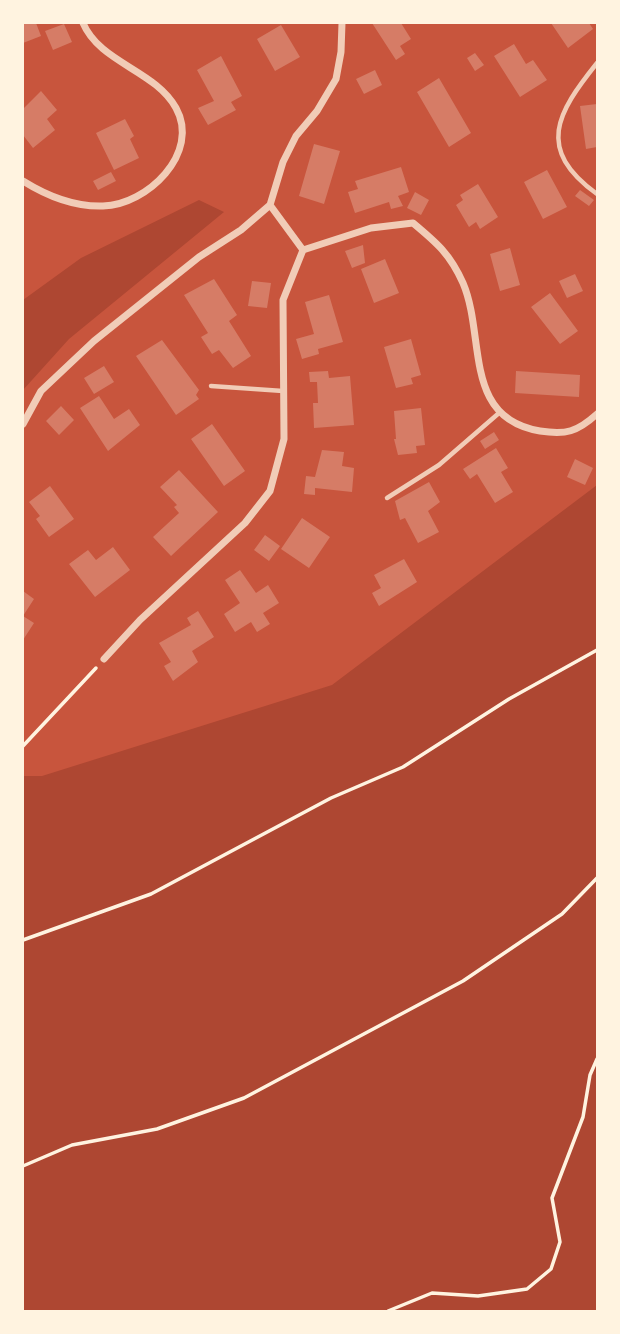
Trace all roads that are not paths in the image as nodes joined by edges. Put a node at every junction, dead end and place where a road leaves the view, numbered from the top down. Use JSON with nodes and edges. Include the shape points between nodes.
{"nodes":[{"id":1,"x":83,"y":23,"type":"edge"},
{"id":2,"x":342,"y":23,"type":"edge"},
{"id":3,"x":597,"y":63,"type":"edge"},
{"id":4,"x":23,"y":181,"type":"edge"},
{"id":5,"x":597,"y":194,"type":"edge"},
{"id":6,"x":270,"y":205,"type":"junction"},
{"id":7,"x":303,"y":250,"type":"junction"},
{"id":8,"x":211,"y":386,"type":"dead end"},
{"id":9,"x":283,"y":391,"type":"junction"},
{"id":10,"x":499,"y":412,"type":"junction"},
{"id":11,"x":597,"y":414,"type":"edge"},
{"id":12,"x":23,"y":424,"type":"edge"},
{"id":13,"x":387,"y":498,"type":"dead end"},
{"id":14,"x":104,"y":659,"type":"road end"}],
"edges":[{"from":1,"to":4,"type":"street","via":[[105,51],[157,87],[176,108],[183,135],[174,165],[131,200],[104,206],[68,203]]},
{"from":2,"to":6,"type":"street","via":[[336,79],[296,136]]},
{"from":3,"to":5,"type":"lane","via":[[563,110],[558,138],[565,163]]},
{"from":6,"to":7,"type":"street"},
{"from":6,"to":12,"type":"street","via":[[94,341],[41,391]]},
{"from":7,"to":9,"type":"street","via":[[282,300]]},
{"from":7,"to":10,"type":"street","via":[[371,228],[412,223],[421,230],[448,253],[464,287],[478,363]]},
{"from":8,"to":9,"type":"lane"},
{"from":9,"to":14,"type":"street","via":[[284,439],[270,491],[245,523]]},
{"from":10,"to":11,"type":"street","via":[[519,427],[565,434],[582,428]]},
{"from":10,"to":13,"type":"lane","via":[[439,465]]}]}
